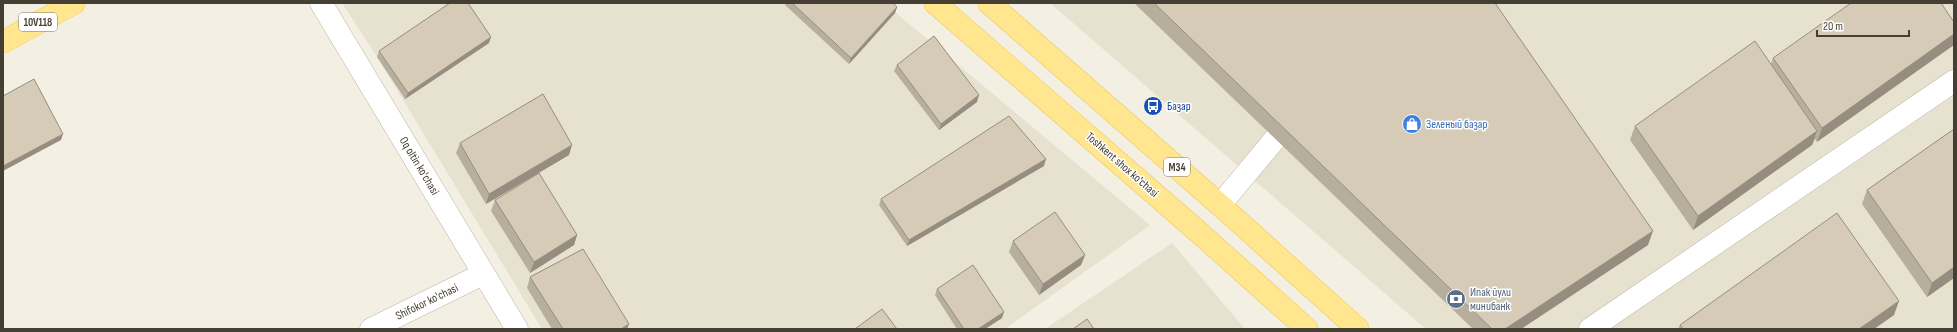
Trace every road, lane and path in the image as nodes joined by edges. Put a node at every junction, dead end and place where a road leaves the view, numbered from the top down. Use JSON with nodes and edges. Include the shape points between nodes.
{"nodes":[{"id":1,"x":74,"y":3,"type":"edge"},
{"id":2,"x":321,"y":3,"type":"edge"},
{"id":3,"x":935,"y":3,"type":"edge"},
{"id":4,"x":994,"y":4,"type":"edge"},
{"id":5,"x":3,"y":42,"type":"edge"},
{"id":6,"x":1954,"y":81,"type":"edge"},
{"id":7,"x":1309,"y":99,"type":"edge"},
{"id":8,"x":1220,"y":205,"type":"junction"},
{"id":9,"x":484,"y":274,"type":"junction"},
{"id":10,"x":371,"y":329,"type":"edge"},
{"id":11,"x":517,"y":329,"type":"edge"},
{"id":12,"x":1307,"y":329,"type":"edge"},
{"id":13,"x":1358,"y":329,"type":"edge"},
{"id":14,"x":1590,"y":329,"type":"edge"}],
"edges":[{"from":1,"to":5,"type":"main road","number":"10V118"},
{"from":2,"to":9,"type":"street","name":"Oq oltin ko'chasi"},
{"from":3,"to":12,"type":"main road","name":"Toshkent shox ko'chasi","via":[[1195,228]]},
{"from":4,"to":8,"type":"main road","number":"M34"},
{"from":6,"to":14,"type":"street"},
{"from":7,"to":8,"type":"street"},
{"from":8,"to":13,"type":"main road","number":"M34"},
{"from":9,"to":10,"type":"street","name":"Shifokor ko'chasi"},
{"from":9,"to":11,"type":"street","name":"Oq oltin ko'chasi"}]}
